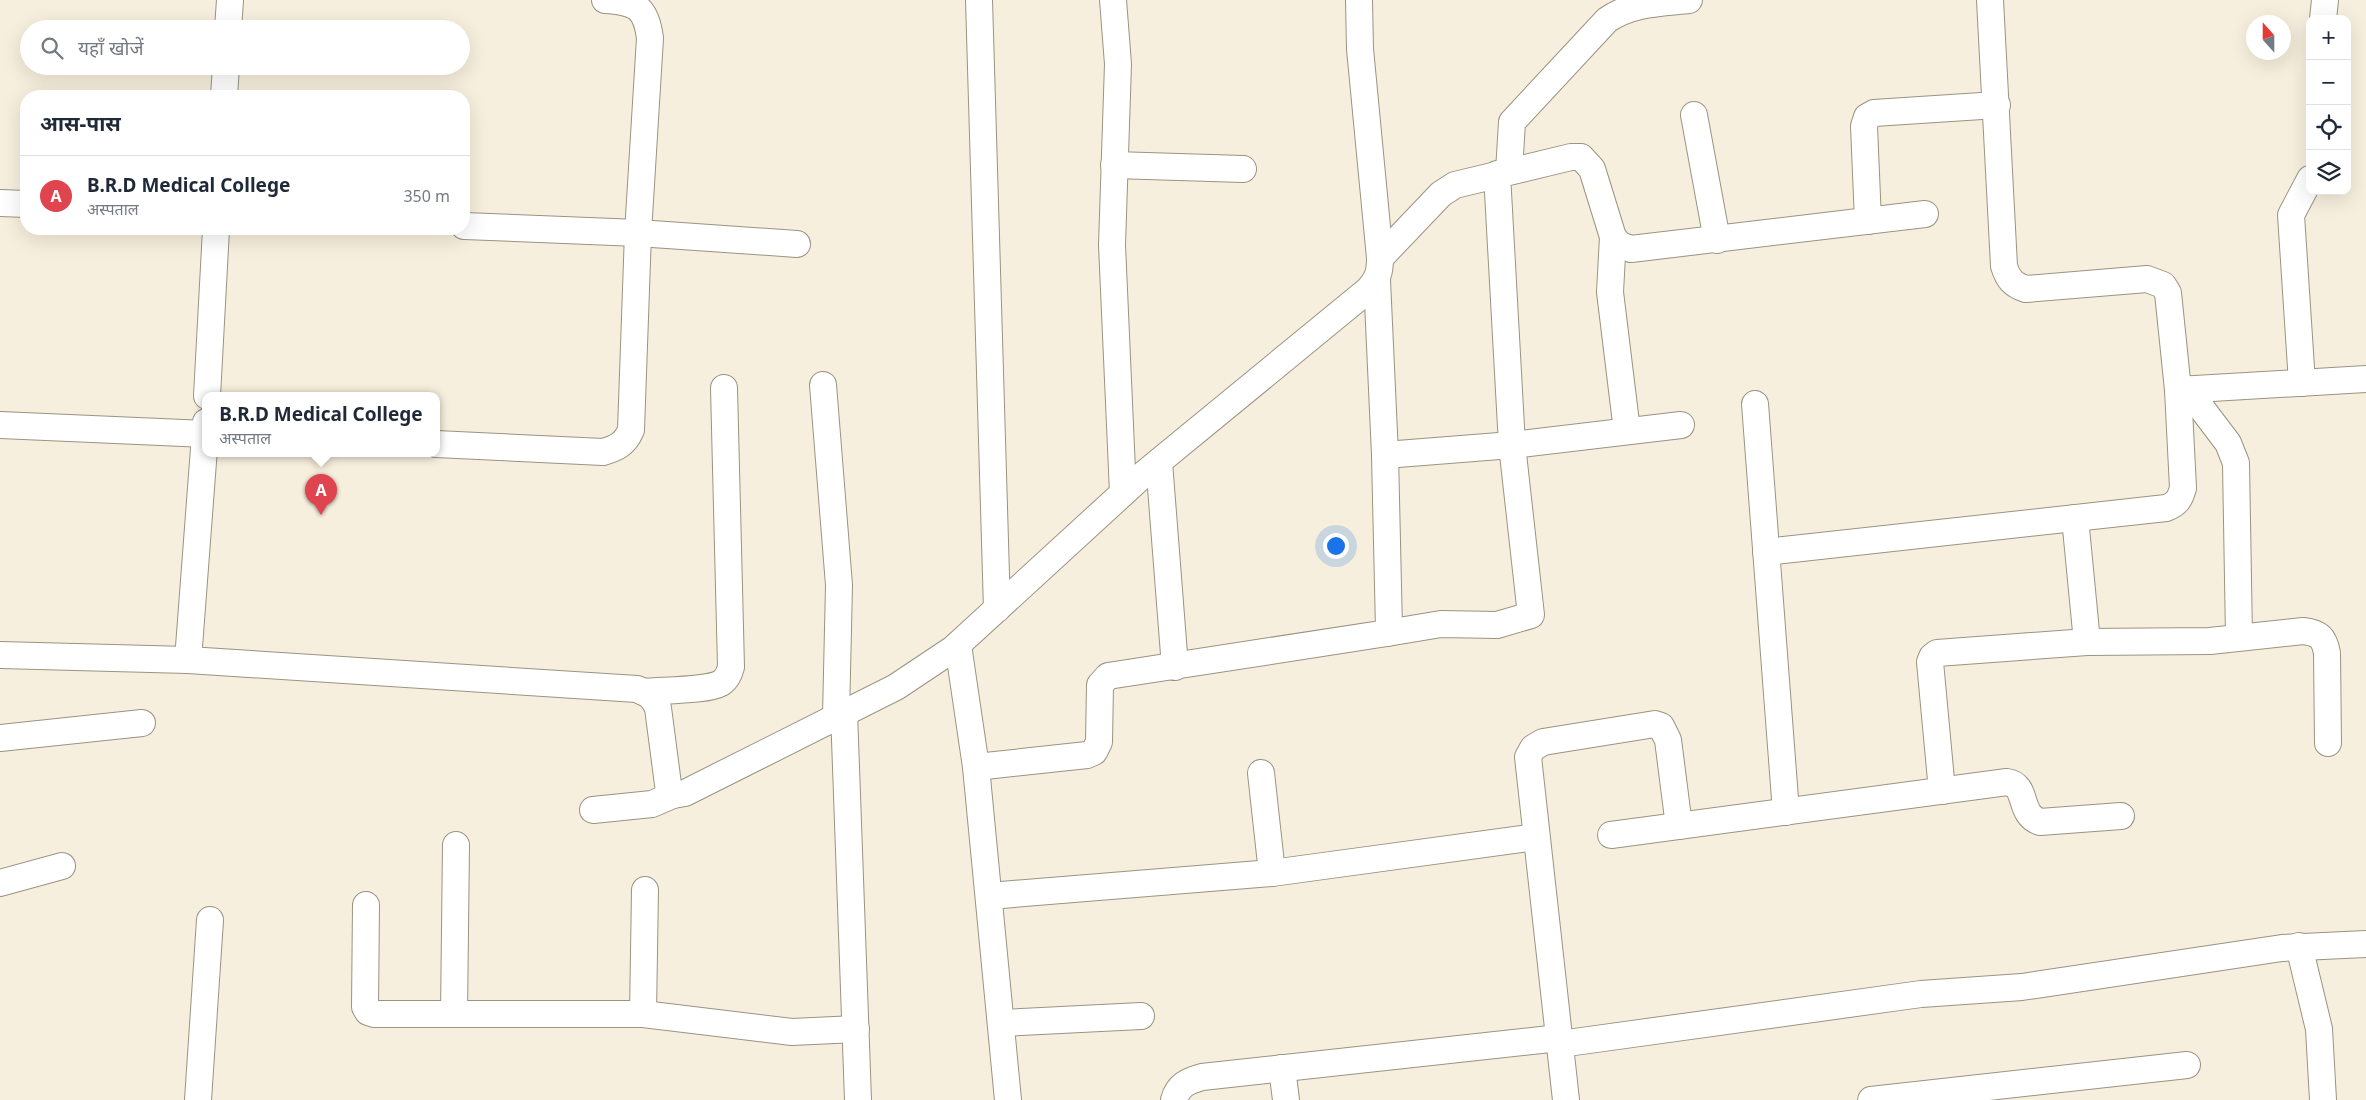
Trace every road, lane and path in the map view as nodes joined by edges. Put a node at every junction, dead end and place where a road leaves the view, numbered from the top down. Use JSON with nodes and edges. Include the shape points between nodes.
{"nodes":[{"id":1,"x":230,"y":0,"type":"edge"},
{"id":2,"x":605,"y":0,"type":"edge"},
{"id":3,"x":979,"y":0,"type":"edge"},
{"id":4,"x":1113,"y":0,"type":"edge"},
{"id":5,"x":1359,"y":0,"type":"edge"},
{"id":6,"x":1689,"y":0,"type":"edge"},
{"id":7,"x":1990,"y":0,"type":"edge"},
{"id":8,"x":2324,"y":0,"type":"edge"},
{"id":9,"x":2323,"y":15,"type":"edge"},
{"id":10,"x":229,"y":20,"type":"edge"},
{"id":11,"x":225,"y":75,"type":"edge"},
{"id":12,"x":224,"y":90,"type":"edge"},
{"id":13,"x":1997,"y":105,"type":"junction"},
{"id":14,"x":1694,"y":115,"type":"dead end"},
{"id":15,"x":1114,"y":165,"type":"junction"},
{"id":16,"x":1243,"y":169,"type":"dead end"},
{"id":17,"x":1503,"y":172,"type":"junction"},
{"id":18,"x":2306,"y":187,"type":"edge"},
{"id":19,"x":0,"y":203,"type":"edge"},
{"id":20,"x":20,"y":204,"type":"edge"},
{"id":21,"x":1925,"y":214,"type":"dead end"},
{"id":22,"x":1868,"y":221,"type":"junction"},
{"id":23,"x":470,"y":226,"type":"edge"},
{"id":24,"x":638,"y":232,"type":"junction"},
{"id":25,"x":216,"y":235,"type":"edge"},
{"id":26,"x":1613,"y":237,"type":"junction"},
{"id":27,"x":1717,"y":240,"type":"junction"},
{"id":28,"x":797,"y":244,"type":"dead end"},
{"id":29,"x":1378,"y":269,"type":"junction"},
{"id":30,"x":2366,"y":379,"type":"edge"},
{"id":31,"x":2302,"y":383,"type":"junction"},
{"id":32,"x":823,"y":385,"type":"dead end"},
{"id":33,"x":724,"y":388,"type":"dead end"},
{"id":34,"x":2182,"y":389,"type":"junction"},
{"id":35,"x":207,"y":392,"type":"edge"},
{"id":36,"x":1755,"y":404,"type":"dead end"},
{"id":37,"x":0,"y":425,"type":"edge"},
{"id":38,"x":1681,"y":425,"type":"dead end"},
{"id":39,"x":1627,"y":431,"type":"junction"},
{"id":40,"x":202,"y":434,"type":"edge"},
{"id":41,"x":440,"y":444,"type":"edge"},
{"id":42,"x":1512,"y":445,"type":"junction"},
{"id":43,"x":1385,"y":455,"type":"junction"},
{"id":44,"x":204,"y":457,"type":"edge"},
{"id":45,"x":1159,"y":462,"type":"junction"},
{"id":46,"x":1123,"y":493,"type":"junction"},
{"id":47,"x":2075,"y":518,"type":"junction"},
{"id":48,"x":1766,"y":552,"type":"junction"},
{"id":49,"x":997,"y":609,"type":"junction"},
{"id":50,"x":1387,"y":633,"type":"junction"},
{"id":51,"x":2238,"y":637,"type":"junction"},
{"id":52,"x":2087,"y":642,"type":"junction"},
{"id":53,"x":958,"y":645,"type":"junction"},
{"id":54,"x":0,"y":655,"type":"edge"},
{"id":55,"x":188,"y":660,"type":"junction"},
{"id":56,"x":1174,"y":666,"type":"junction"},
{"id":57,"x":643,"y":692,"type":"junction"},
{"id":58,"x":840,"y":714,"type":"junction"},
{"id":59,"x":142,"y":723,"type":"dead end"},
{"id":60,"x":0,"y":738,"type":"edge"},
{"id":61,"x":2328,"y":743,"type":"dead end"},
{"id":62,"x":976,"y":767,"type":"junction"},
{"id":63,"x":1261,"y":773,"type":"dead end"},
{"id":64,"x":1942,"y":791,"type":"junction"},
{"id":65,"x":673,"y":796,"type":"junction"},
{"id":66,"x":593,"y":810,"type":"dead end"},
{"id":67,"x":1786,"y":812,"type":"junction"},
{"id":68,"x":2121,"y":816,"type":"dead end"},
{"id":69,"x":1679,"y":826,"type":"junction"},
{"id":70,"x":1611,"y":835,"type":"dead end"},
{"id":71,"x":1536,"y":837,"type":"junction"},
{"id":72,"x":456,"y":845,"type":"dead end"},
{"id":73,"x":62,"y":866,"type":"dead end"},
{"id":74,"x":1272,"y":873,"type":"junction"},
{"id":75,"x":0,"y":883,"type":"edge"},
{"id":76,"x":645,"y":890,"type":"dead end"},
{"id":77,"x":989,"y":896,"type":"junction"},
{"id":78,"x":366,"y":906,"type":"dead end"},
{"id":79,"x":210,"y":920,"type":"dead end"},
{"id":80,"x":2366,"y":944,"type":"edge"},
{"id":81,"x":2299,"y":946,"type":"junction"},
{"id":82,"x":454,"y":1014,"type":"junction"},
{"id":83,"x":643,"y":1014,"type":"junction"},
{"id":84,"x":1141,"y":1016,"type":"dead end"},
{"id":85,"x":1002,"y":1023,"type":"junction"},
{"id":86,"x":856,"y":1029,"type":"junction"},
{"id":87,"x":1559,"y":1041,"type":"junction"},
{"id":88,"x":2187,"y":1065,"type":"dead end"},
{"id":89,"x":1282,"y":1068,"type":"junction"},
{"id":90,"x":1948,"y":1096,"type":"edge"},
{"id":91,"x":198,"y":1100,"type":"edge"},
{"id":92,"x":858,"y":1100,"type":"edge"},
{"id":93,"x":1008,"y":1100,"type":"edge"},
{"id":94,"x":1174,"y":1100,"type":"edge"},
{"id":95,"x":1286,"y":1100,"type":"edge"},
{"id":96,"x":1566,"y":1100,"type":"edge"},
{"id":97,"x":1871,"y":1100,"type":"edge"},
{"id":98,"x":2323,"y":1100,"type":"edge"}],
"edges":[{"from":1,"to":10,"type":"street"},
{"from":2,"to":24,"type":"street","via":[[635,5],[644,13],[650,38]]},
{"from":3,"to":49,"type":"street"},
{"from":4,"to":15,"type":"street","via":[[1118,64]]},
{"from":5,"to":29,"type":"street"},
{"from":6,"to":17,"type":"street","via":[[1634,6],[1607,20],[1512,122]]},
{"from":7,"to":13,"type":"street"},
{"from":8,"to":9,"type":"street"},
{"from":11,"to":12,"type":"street"},
{"from":13,"to":22,"type":"street","via":[[1867,117],[1864,126]]},
{"from":13,"to":34,"type":"street","via":[[2004,266],[2008,277],[2015,286],[2026,289],[2147,279],[2163,285],[2168,293]]},
{"from":14,"to":27,"type":"street"},
{"from":15,"to":16,"type":"street"},
{"from":15,"to":46,"type":"street","via":[[1112,245]]},
{"from":17,"to":26,"type":"street","via":[[1580,157],[1592,169]]},
{"from":17,"to":29,"type":"street","via":[[1455,185],[1441,194]]},
{"from":17,"to":42,"type":"street"},
{"from":18,"to":31,"type":"street","via":[[2291,215]]},
{"from":19,"to":20,"type":"street"},
{"from":21,"to":22,"type":"street"},
{"from":22,"to":27,"type":"street"},
{"from":23,"to":24,"type":"street"},
{"from":24,"to":28,"type":"street"},
{"from":24,"to":41,"type":"street","via":[[631,430],[626,441],[603,452]]},
{"from":25,"to":35,"type":"street"},
{"from":26,"to":27,"type":"street","via":[[1620,246],[1630,249]]},
{"from":26,"to":39,"type":"street","via":[[1610,292]]},
{"from":29,"to":43,"type":"street"},
{"from":29,"to":45,"type":"street","via":[[1368,290]]},
{"from":30,"to":31,"type":"street"},
{"from":31,"to":34,"type":"street"},
{"from":32,"to":58,"type":"street","via":[[839,585]]},
{"from":33,"to":57,"type":"street","via":[[731,667],[728,677],[708,687]]},
{"from":34,"to":47,"type":"street","via":[[2181,497],[2166,508]]},
{"from":34,"to":51,"type":"street","via":[[2228,443],[2236,463]]},
{"from":36,"to":48,"type":"street"},
{"from":37,"to":40,"type":"street"},
{"from":38,"to":39,"type":"street"},
{"from":39,"to":42,"type":"street"},
{"from":42,"to":43,"type":"street"},
{"from":42,"to":50,"type":"street","via":[[1531,615],[1498,625],[1441,624]]},
{"from":43,"to":50,"type":"street","via":[[1390,629]]},
{"from":44,"to":55,"type":"street"},
{"from":45,"to":46,"type":"street"},
{"from":45,"to":56,"type":"street"},
{"from":46,"to":49,"type":"street"},
{"from":47,"to":48,"type":"street"},
{"from":47,"to":52,"type":"street"},
{"from":48,"to":67,"type":"street"},
{"from":49,"to":53,"type":"street"},
{"from":50,"to":56,"type":"street"},
{"from":51,"to":52,"type":"street","via":[[2195,641]]},
{"from":51,"to":61,"type":"street","via":[[2303,631],[2317,633],[2324,640]]},
{"from":52,"to":64,"type":"street","via":[[1937,653],[1932,656]]},
{"from":53,"to":58,"type":"street","via":[[896,687]]},
{"from":53,"to":62,"type":"street"},
{"from":54,"to":55,"type":"street"},
{"from":55,"to":57,"type":"street","via":[[637,689]]},
{"from":56,"to":62,"type":"street","via":[[1103,679],[1099,690],[1099,742],[1094,752]]},
{"from":57,"to":65,"type":"street","via":[[654,700],[658,708],[669,792]]},
{"from":58,"to":65,"type":"street","via":[[685,793]]},
{"from":58,"to":86,"type":"street"},
{"from":59,"to":60,"type":"street"},
{"from":62,"to":77,"type":"street"},
{"from":63,"to":74,"type":"street"},
{"from":64,"to":67,"type":"street"},
{"from":64,"to":68,"type":"street","via":[[2007,782],[2019,787],[2032,819],[2040,822]]},
{"from":65,"to":66,"type":"street","via":[[652,804]]},
{"from":67,"to":69,"type":"street"},
{"from":69,"to":70,"type":"street"},
{"from":69,"to":71,"type":"street","via":[[1668,740],[1661,726],[1655,724],[1543,742],[1533,748],[1528,768]]},
{"from":71,"to":74,"type":"street"},
{"from":71,"to":87,"type":"street"},
{"from":72,"to":82,"type":"street"},
{"from":73,"to":75,"type":"street"},
{"from":74,"to":77,"type":"street"},
{"from":76,"to":83,"type":"street"},
{"from":77,"to":85,"type":"street"},
{"from":78,"to":82,"type":"street","via":[[365,1007],[368,1012]]},
{"from":79,"to":91,"type":"street"},
{"from":80,"to":81,"type":"street"},
{"from":81,"to":87,"type":"street","via":[[2022,987],[1921,994]]},
{"from":81,"to":98,"type":"street","via":[[2319,1029]]},
{"from":82,"to":83,"type":"street"},
{"from":83,"to":86,"type":"street","via":[[792,1032]]},
{"from":84,"to":85,"type":"street"},
{"from":85,"to":93,"type":"street"},
{"from":86,"to":92,"type":"street"},
{"from":87,"to":89,"type":"street"},
{"from":87,"to":96,"type":"street"},
{"from":88,"to":90,"type":"street"},
{"from":89,"to":94,"type":"street","via":[[1190,1080],[1181,1086]]},
{"from":89,"to":95,"type":"street"},
{"from":90,"to":97,"type":"street"}]}
